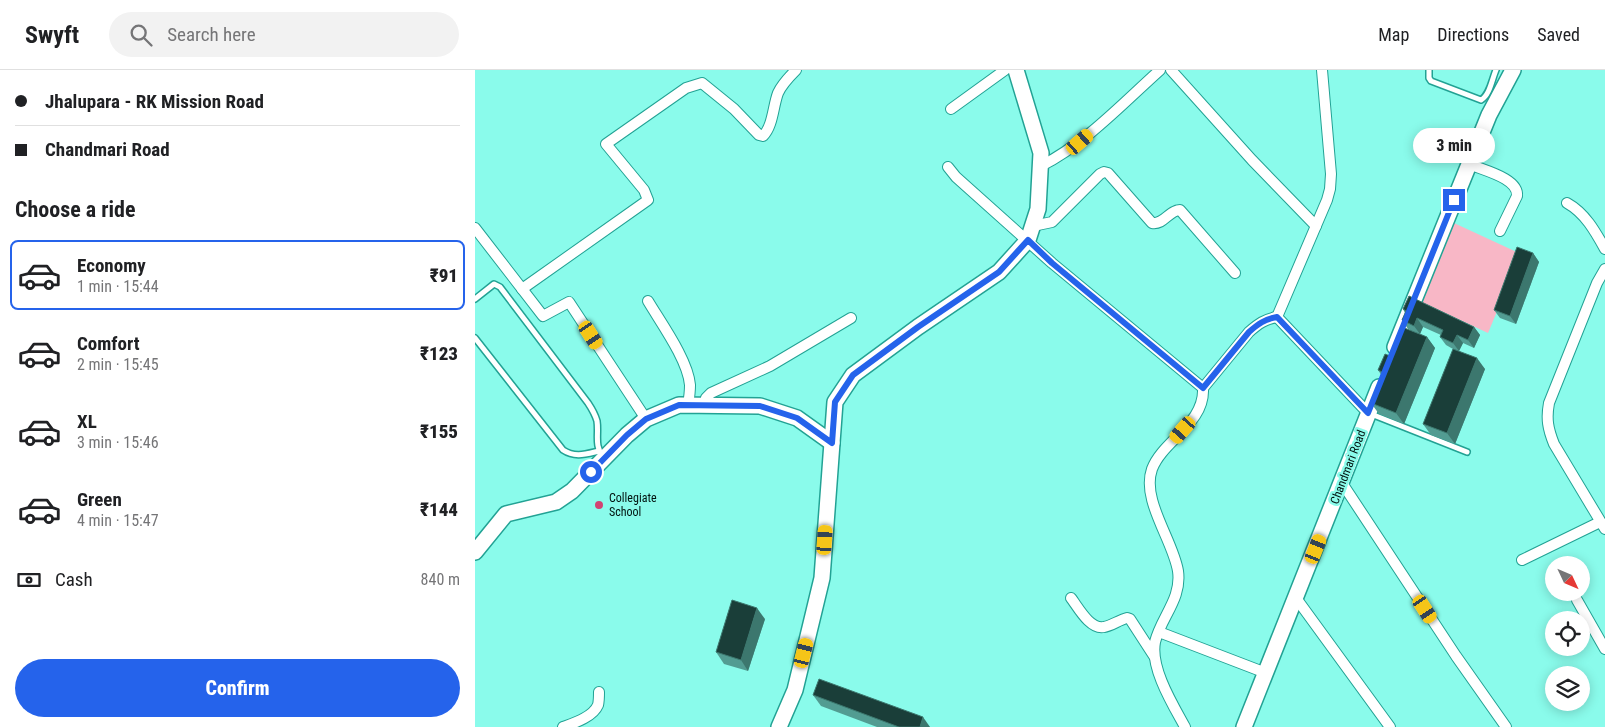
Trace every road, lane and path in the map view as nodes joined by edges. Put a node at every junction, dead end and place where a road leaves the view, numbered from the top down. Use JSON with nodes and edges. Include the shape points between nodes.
{"nodes":[{"id":1,"x":796,"y":70,"type":"edge"},
{"id":2,"x":1005,"y":70,"type":"edge"},
{"id":3,"x":1015,"y":70,"type":"edge"},
{"id":4,"x":1160,"y":70,"type":"edge"},
{"id":5,"x":1171,"y":70,"type":"edge"},
{"id":6,"x":1322,"y":70,"type":"edge"},
{"id":7,"x":1429,"y":70,"type":"edge"},
{"id":8,"x":1504,"y":71,"type":"edge"},
{"id":9,"x":951,"y":109,"type":"dead end"},
{"id":10,"x":1469,"y":164,"type":"junction"},
{"id":11,"x":1041,"y":166,"type":"junction"},
{"id":12,"x":948,"y":167,"type":"dead end"},
{"id":13,"x":1567,"y":203,"type":"dead end"},
{"id":14,"x":1316,"y":226,"type":"junction"},
{"id":15,"x":475,"y":228,"type":"edge"},
{"id":16,"x":1500,"y":231,"type":"dead end"},
{"id":17,"x":1030,"y":233,"type":"junction"},
{"id":18,"x":1605,"y":249,"type":"edge"},
{"id":19,"x":1605,"y":269,"type":"edge"},
{"id":20,"x":1235,"y":273,"type":"dead end"},
{"id":21,"x":522,"y":289,"type":"junction"},
{"id":22,"x":475,"y":299,"type":"edge"},
{"id":23,"x":648,"y":301,"type":"dead end"},
{"id":24,"x":1277,"y":317,"type":"junction"},
{"id":25,"x":851,"y":318,"type":"dead end"},
{"id":26,"x":475,"y":338,"type":"edge"},
{"id":27,"x":1203,"y":388,"type":"junction"},
{"id":28,"x":689,"y":405,"type":"junction"},
{"id":29,"x":704,"y":405,"type":"junction"},
{"id":30,"x":1368,"y":413,"type":"junction"},
{"id":31,"x":646,"y":419,"type":"junction"},
{"id":32,"x":832,"y":443,"type":"junction"},
{"id":33,"x":1467,"y":452,"type":"dead end"},
{"id":34,"x":602,"y":455,"type":"junction"},
{"id":35,"x":1342,"y":483,"type":"junction"},
{"id":36,"x":1603,"y":526,"type":"edge"},
{"id":37,"x":475,"y":552,"type":"edge"},
{"id":38,"x":1522,"y":560,"type":"dead end"},
{"id":39,"x":1071,"y":598,"type":"dead end"},
{"id":40,"x":1296,"y":598,"type":"junction"},
{"id":41,"x":1578,"y":601,"type":"edge"},
{"id":42,"x":1159,"y":632,"type":"junction"},
{"id":43,"x":1605,"y":649,"type":"edge"},
{"id":44,"x":1154,"y":656,"type":"junction"},
{"id":45,"x":1266,"y":672,"type":"junction"},
{"id":46,"x":599,"y":692,"type":"dead end"},
{"id":47,"x":563,"y":727,"type":"edge"},
{"id":48,"x":779,"y":727,"type":"edge"},
{"id":49,"x":1185,"y":727,"type":"edge"},
{"id":50,"x":1244,"y":727,"type":"edge"},
{"id":51,"x":1390,"y":727,"type":"edge"},
{"id":52,"x":1506,"y":727,"type":"edge"}],
"edges":[{"from":1,"to":21,"type":"street","via":[[778,93],[768,130],[763,136],[702,83],[687,88],[606,144],[644,190],[648,200]]},
{"from":2,"to":9,"type":"street"},
{"from":3,"to":11,"type":"street","via":[[1041,153]]},
{"from":4,"to":11,"type":"street","via":[[1080,142]]},
{"from":5,"to":14,"type":"street"},
{"from":6,"to":14,"type":"street","via":[[1331,174],[1330,189]]},
{"from":7,"to":8,"type":"lane","via":[[1431,81],[1481,100]]},
{"from":8,"to":10,"type":"street","name":"Chandmari Road"},
{"from":10,"to":16,"type":"street","via":[[1502,177],[1515,187],[1517,196]]},
{"from":10,"to":30,"type":"street","name":"Chandmari Road"},
{"from":11,"to":17,"type":"street","via":[[1038,210]]},
{"from":12,"to":17,"type":"street","via":[[956,177]]},
{"from":13,"to":18,"type":"street","via":[[1585,217]]},
{"from":14,"to":24,"type":"street"},
{"from":15,"to":21,"type":"street"},
{"from":17,"to":20,"type":"street","via":[[1064,212],[1104,172],[1152,223],[1160,223],[1180,210]]},
{"from":17,"to":27,"type":"street","via":[[1052,263]]},
{"from":17,"to":32,"type":"street","via":[[999,272],[853,375],[835,402]]},
{"from":19,"to":36,"type":"street","via":[[1593,292],[1546,415],[1554,444]]},
{"from":21,"to":31,"type":"street","via":[[543,316],[569,302]]},
{"from":22,"to":34,"type":"lane","via":[[494,284],[500,287],[589,403]]},
{"from":23,"to":28,"type":"street","via":[[687,372]]},
{"from":24,"to":27,"type":"street","via":[[1257,324]]},
{"from":24,"to":30,"type":"street"},
{"from":25,"to":29,"type":"street","via":[[770,366],[711,393]]},
{"from":26,"to":34,"type":"lane","via":[[563,450],[570,454]]},
{"from":27,"to":42,"type":"street","via":[[1204,397],[1194,417],[1159,457],[1149,480],[1151,496],[1178,572],[1178,589]]},
{"from":28,"to":29,"type":"street"},
{"from":28,"to":31,"type":"street","via":[[679,405]]},
{"from":29,"to":32,"type":"street","via":[[760,406],[797,418]]},
{"from":30,"to":33,"type":"lane"},
{"from":30,"to":35,"type":"street","name":"Chandmari Road"},
{"from":31,"to":34,"type":"street"},
{"from":32,"to":48,"type":"street","via":[[822,578],[795,690]]},
{"from":34,"to":37,"type":"street","via":[[572,491],[556,502],[506,514]]},
{"from":35,"to":40,"type":"street","name":"Chandmari Road"},
{"from":35,"to":52,"type":"street","via":[[1455,656]]},
{"from":36,"to":38,"type":"street"},
{"from":39,"to":44,"type":"street","via":[[1098,628],[1130,619]]},
{"from":40,"to":45,"type":"street","name":"Chandmari Road"},
{"from":40,"to":51,"type":"street"},
{"from":41,"to":43,"type":"street"},
{"from":42,"to":44,"type":"street"},
{"from":42,"to":45,"type":"street"},
{"from":44,"to":49,"type":"street"},
{"from":45,"to":50,"type":"street","name":"Chandmari Road"},
{"from":46,"to":47,"type":"street","via":[[598,704],[593,711],[580,721]]}]}
